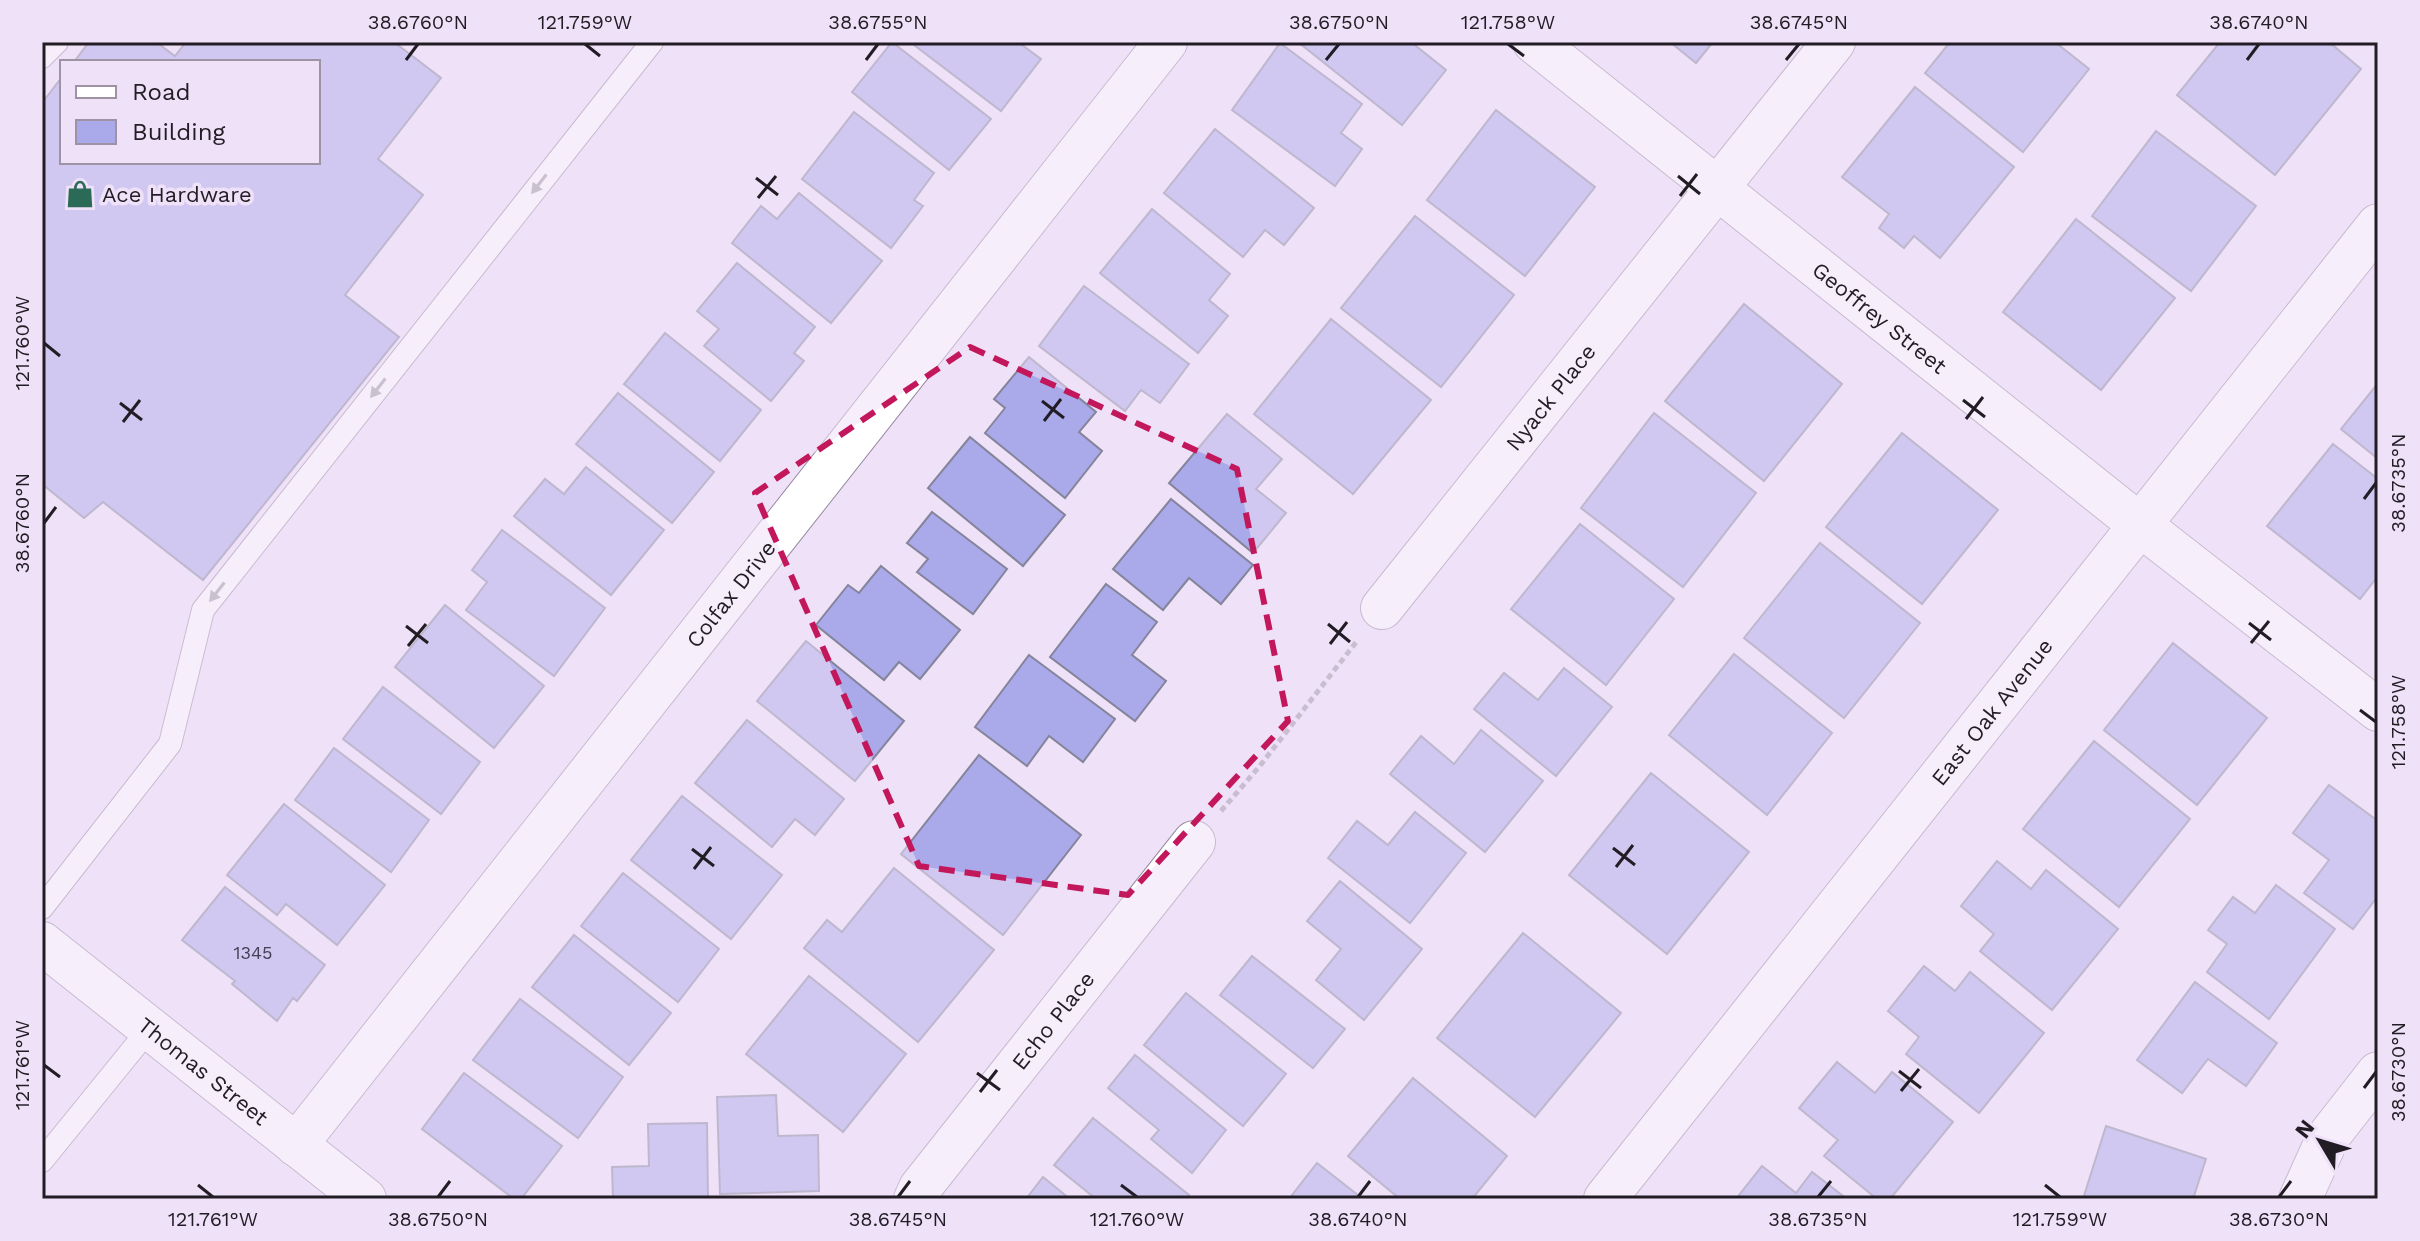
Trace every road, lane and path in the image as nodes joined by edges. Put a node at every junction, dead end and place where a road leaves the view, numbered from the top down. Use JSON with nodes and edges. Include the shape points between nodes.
{"nodes":[{"id":1,"x":57,"y":42,"type":"edge"},
{"id":2,"x":652,"y":42,"type":"edge"},
{"id":3,"x":1166,"y":42,"type":"edge"},
{"id":4,"x":1534,"y":42,"type":"edge"},
{"id":5,"x":1834,"y":42,"type":"edge"},
{"id":6,"x":42,"y":57,"type":"edge"},
{"id":7,"x":1718,"y":188,"type":"junction"},
{"id":8,"x":2378,"y":225,"type":"edge"},
{"id":9,"x":2140,"y":525,"type":"junction"},
{"id":10,"x":1382,"y":608,"type":"joint"},
{"id":11,"x":2378,"y":710,"type":"edge"},
{"id":12,"x":1194,"y":842,"type":"joint"},
{"id":13,"x":42,"y":908,"type":"edge"},
{"id":14,"x":42,"y":943,"type":"edge"},
{"id":15,"x":150,"y":1028,"type":"junction"},
{"id":16,"x":2378,"y":1073,"type":"edge"},
{"id":17,"x":296,"y":1145,"type":"junction"},
{"id":18,"x":42,"y":1161,"type":"edge"},
{"id":19,"x":365,"y":1199,"type":"edge"},
{"id":20,"x":915,"y":1199,"type":"edge"},
{"id":21,"x":1605,"y":1199,"type":"edge"},
{"id":22,"x":2300,"y":1199,"type":"edge"}],
"edges":[{"from":1,"to":6,"type":"lane"},
{"from":2,"to":13,"type":"lane","one_way":true,"via":[[203,610],[170,744]]},
{"from":3,"to":17,"type":"street","name":"Colfax Drive"},
{"from":4,"to":7,"type":"street","name":"Geoffrey Street"},
{"from":5,"to":7,"type":"street","name":"Nyack Place"},
{"from":7,"to":9,"type":"street","name":"Geoffrey Street"},
{"from":7,"to":10,"type":"street","name":"Nyack Place"},
{"from":8,"to":9,"type":"street","name":"East Oak Avenue"},
{"from":9,"to":11,"type":"street","name":"Geoffrey Street"},
{"from":9,"to":21,"type":"street","name":"East Oak Avenue"},
{"from":10,"to":12,"type":"path"},
{"from":12,"to":20,"type":"street","name":"Echo Place"},
{"from":14,"to":15,"type":"street","name":"Thomas Street"},
{"from":15,"to":17,"type":"street","name":"Thomas Street"},
{"from":15,"to":18,"type":"lane"},
{"from":16,"to":22,"type":"street","via":[[2328,1137]]},
{"from":17,"to":19,"type":"street","name":"Thomas Street"}]}
